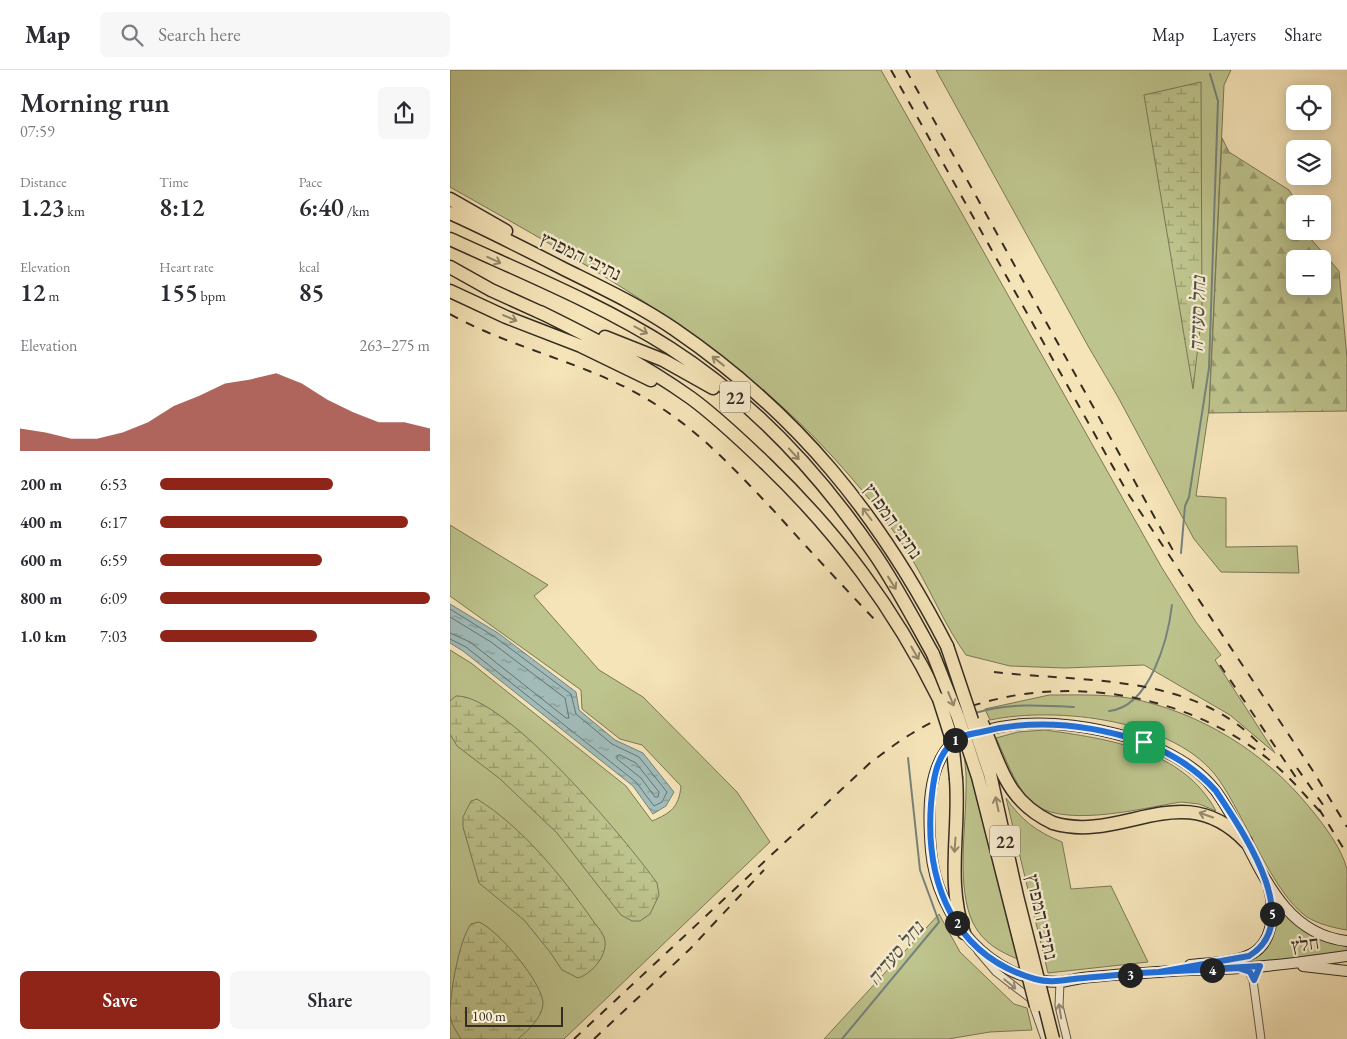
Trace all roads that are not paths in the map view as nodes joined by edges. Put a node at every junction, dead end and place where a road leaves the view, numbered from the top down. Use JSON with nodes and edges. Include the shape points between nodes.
{"nodes":[{"id":1,"x":450,"y":199,"type":"edge"},
{"id":2,"x":450,"y":213,"type":"edge"},
{"id":3,"x":454,"y":242,"type":"edge"},
{"id":4,"x":453,"y":269,"type":"edge"},
{"id":5,"x":450,"y":291,"type":"edge"},
{"id":6,"x":623,"y":298,"type":"junction"},
{"id":7,"x":540,"y":312,"type":"junction"},
{"id":8,"x":741,"y":440,"type":"junction"},
{"id":9,"x":781,"y":440,"type":"junction"},
{"id":10,"x":947,"y":646,"type":"junction"},
{"id":11,"x":1246,"y":842,"type":"junction"},
{"id":12,"x":1268,"y":883,"type":"junction"},
{"id":13,"x":964,"y":932,"type":"junction"},
{"id":14,"x":1347,"y":941,"type":"edge"},
{"id":15,"x":977,"y":949,"type":"junction"},
{"id":16,"x":1347,"y":956,"type":"edge"},
{"id":17,"x":1288,"y":964,"type":"junction"},
{"id":18,"x":1260,"y":966,"type":"junction"},
{"id":19,"x":1238,"y":968,"type":"junction"},
{"id":20,"x":1343,"y":971,"type":"edge"},
{"id":21,"x":1159,"y":972,"type":"junction"},
{"id":22,"x":1254,"y":980,"type":"junction"},
{"id":23,"x":1060,"y":982,"type":"junction"},
{"id":24,"x":1045,"y":1039,"type":"edge"},
{"id":25,"x":1053,"y":1039,"type":"edge"},
{"id":26,"x":1067,"y":1039,"type":"edge"},
{"id":27,"x":1261,"y":1039,"type":"edge"}],
"edges":[{"from":1,"to":6,"type":"highway"},
{"from":2,"to":6,"type":"highway","name":"נתיבי המפרץ","number":"22"},
{"from":3,"to":9,"type":"highway","name":"נתיבי המפרץ","number":"22","one_way":true,"via":[[615,316],[654,338],[711,377]]},
{"from":4,"to":7,"type":"highway"},
{"from":5,"to":8,"type":"highway","one_way":true,"via":[[629,369],[690,403]]},
{"from":10,"to":6,"type":"highway","name":"נתיבי המפרץ","number":"22","one_way":true,"via":[[879,530],[819,454],[764,398],[731,371],[673,328]]},
{"from":7,"to":8,"type":"highway","via":[[606,344],[648,370],[693,400]]},
{"from":7,"to":9,"type":"highway","via":[[663,360],[722,394]]},
{"from":8,"to":13,"type":"highway","one_way":true,"bridge":true,"via":[[796,494],[861,568],[900,627],[939,699],[952,740],[956,779],[954,887]]},
{"from":9,"to":24,"type":"highway","name":"נתיבי המפרץ","number":"22","one_way":true,"bridge":true,"via":[[817,479],[874,553],[933,654],[978,777]]},
{"from":11,"to":10,"type":"highway","one_way":true,"bridge":true,"via":[[1222,822],[1196,812],[1172,812],[1088,827],[1070,827],[1053,823],[1032,811],[1013,792]]},
{"from":25,"to":10,"type":"highway","name":"נתיבי המפרץ","number":"22","one_way":true,"bridge":true,"via":[[990,774]]},
{"from":11,"to":12,"type":"street"},
{"from":11,"to":13,"type":"street","via":[[1220,797],[1204,778],[1180,760],[1144,742],[1102,731],[1045,724],[1002,726],[965,736],[954,740],[938,764],[930,828],[938,883]]},
{"from":12,"to":14,"type":"street","via":[[1282,904],[1302,924],[1326,936]]},
{"from":12,"to":21,"type":"street","via":[[1272,921],[1257,950],[1234,960]]},
{"from":13,"to":15,"type":"street"},
{"from":15,"to":23,"type":"street","name":"חלץ","via":[[1028,977]]},
{"from":15,"to":24,"type":"street","one_way":true,"via":[[992,968],[1031,999]]},
{"from":16,"to":17,"type":"street","name":"חלץ"},
{"from":17,"to":18,"type":"street","name":"חלץ"},
{"from":17,"to":20,"type":"street"},
{"from":18,"to":19,"type":"street","name":"חלץ"},
{"from":18,"to":22,"type":"street"},
{"from":19,"to":21,"type":"street","name":"חלץ"},
{"from":19,"to":22,"type":"street","via":[[1250,972]]},
{"from":21,"to":23,"type":"street","name":"חלץ"},
{"from":22,"to":27,"type":"street"},
{"from":26,"to":23,"type":"street","one_way":true,"via":[[1059,1006]]}]}
